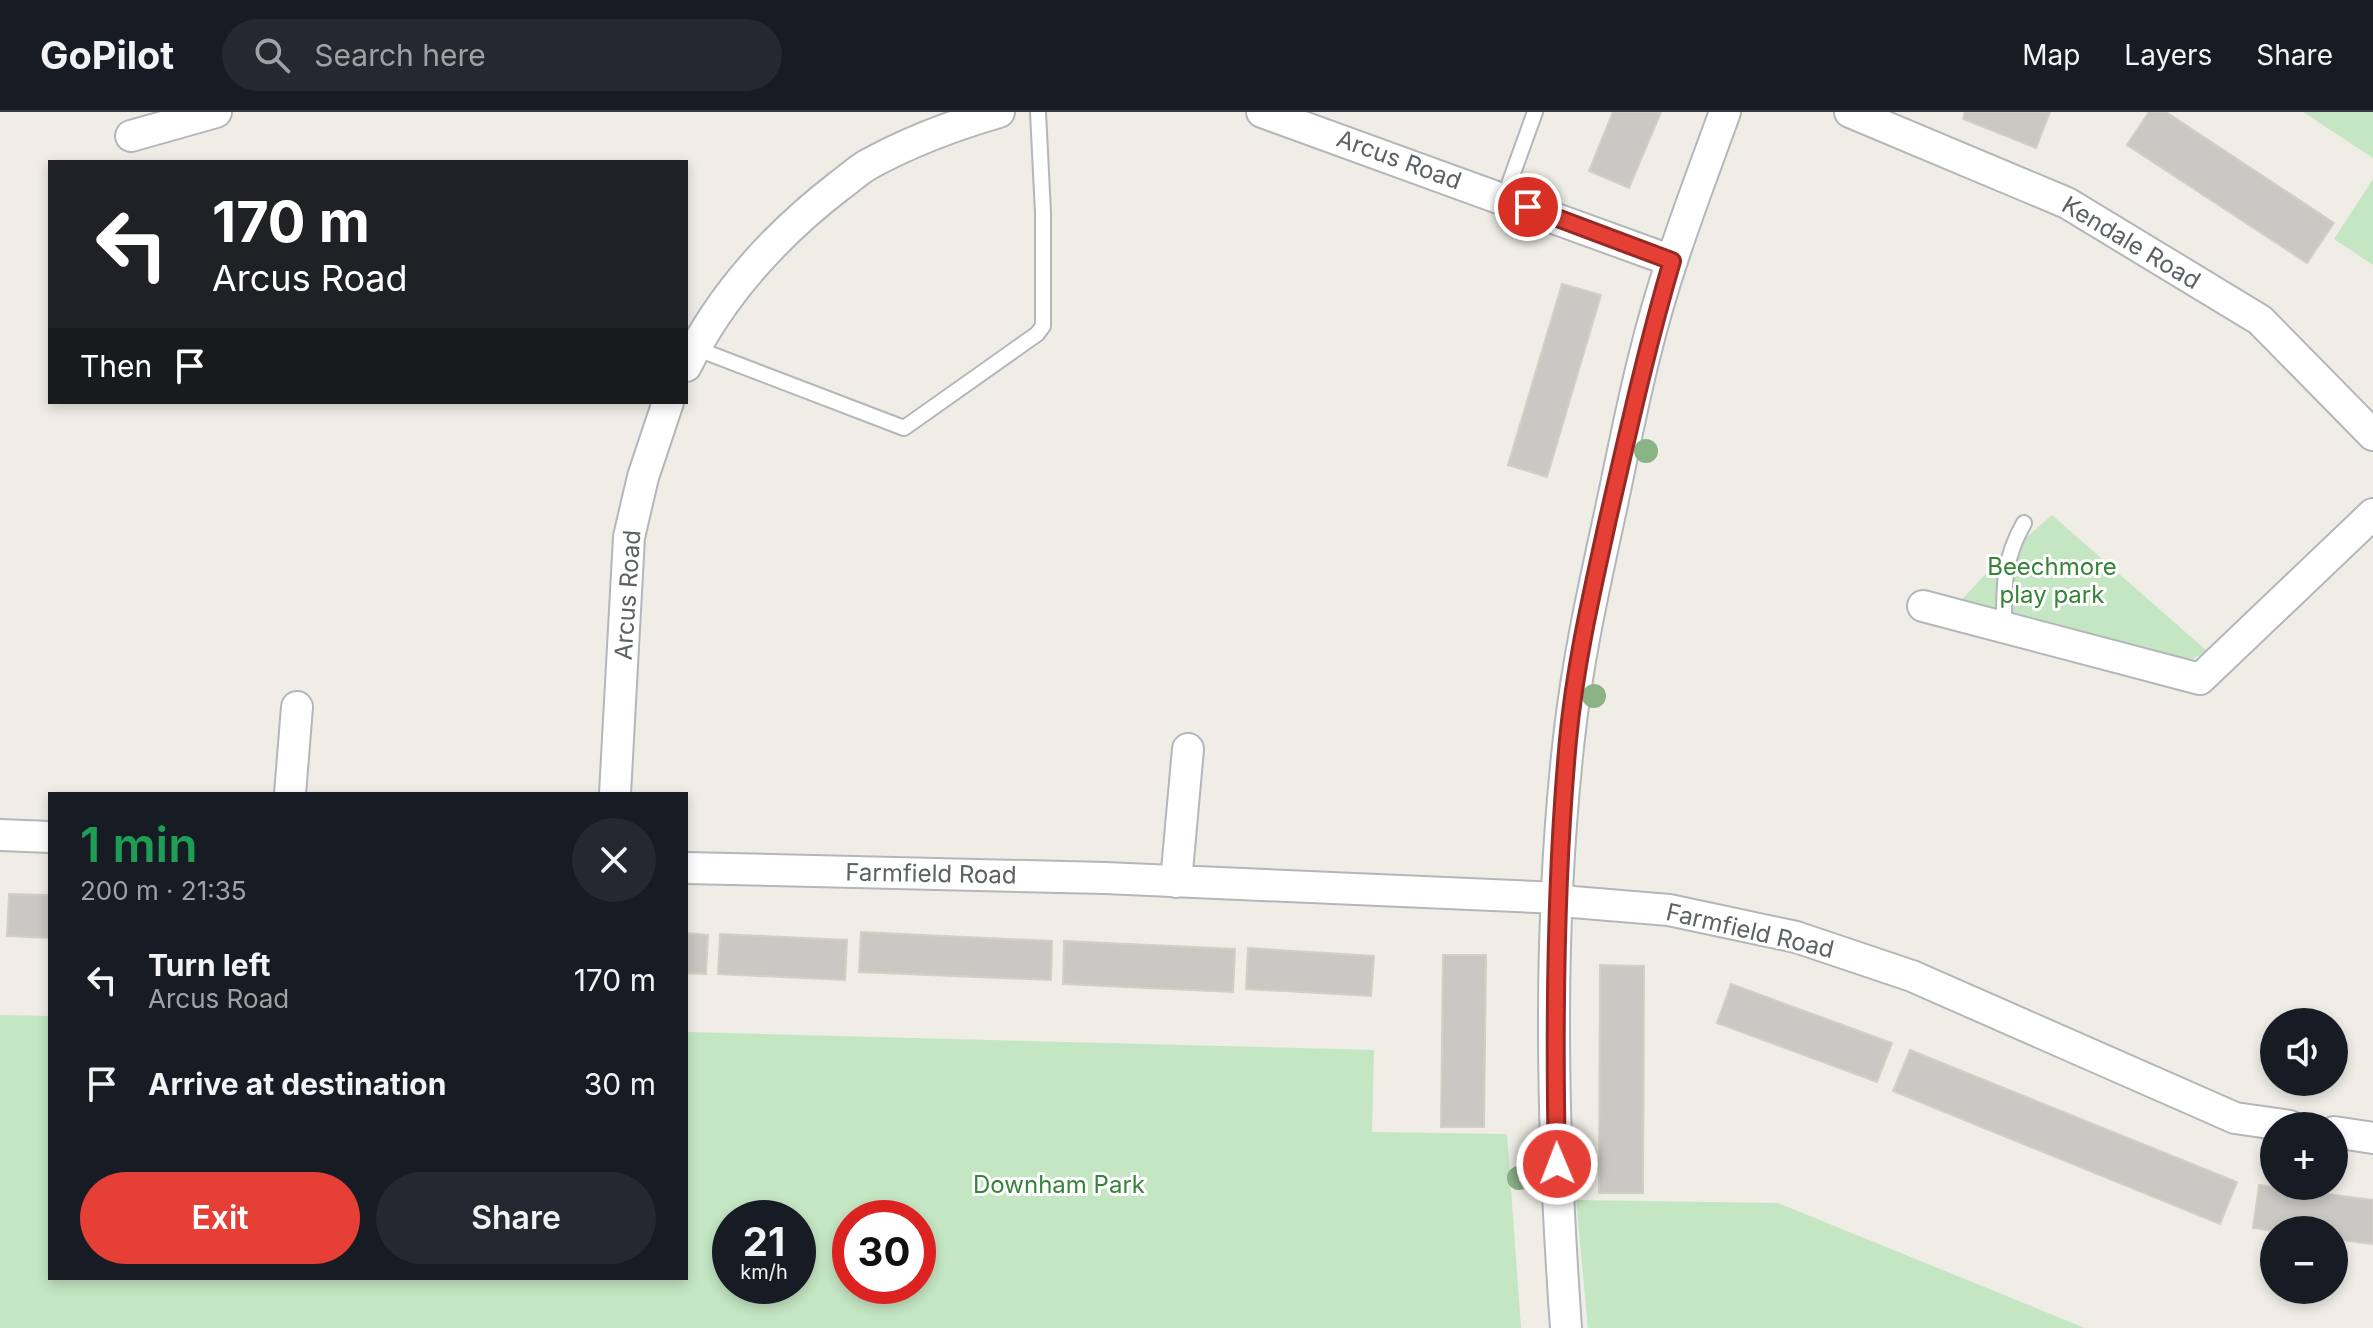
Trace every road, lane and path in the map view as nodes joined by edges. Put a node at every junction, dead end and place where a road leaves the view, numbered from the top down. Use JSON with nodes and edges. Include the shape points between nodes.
{"nodes":[{"id":1,"x":216,"y":112,"type":"edge"},
{"id":2,"x":999,"y":112,"type":"edge"},
{"id":3,"x":1038,"y":112,"type":"edge"},
{"id":4,"x":1262,"y":112,"type":"edge"},
{"id":5,"x":1535,"y":112,"type":"edge"},
{"id":6,"x":1725,"y":112,"type":"edge"},
{"id":7,"x":1850,"y":112,"type":"edge"},
{"id":8,"x":131,"y":136,"type":"dead end"},
{"id":9,"x":1504,"y":198,"type":"junction"},
{"id":10,"x":1672,"y":261,"type":"junction"},
{"id":11,"x":690,"y":353,"type":"edge"},
{"id":12,"x":667,"y":404,"type":"edge"},
{"id":13,"x":2373,"y":435,"type":"edge"},
{"id":14,"x":2373,"y":514,"type":"edge"},
{"id":15,"x":2024,"y":523,"type":"dead end"},
{"id":16,"x":1923,"y":606,"type":"dead end"},
{"id":17,"x":2004,"y":627,"type":"junction"},
{"id":18,"x":297,"y":707,"type":"dead end"},
{"id":19,"x":1188,"y":749,"type":"dead end"},
{"id":20,"x":290,"y":792,"type":"edge"},
{"id":21,"x":615,"y":792,"type":"edge"},
{"id":22,"x":0,"y":835,"type":"edge"},
{"id":23,"x":48,"y":837,"type":"edge"},
{"id":24,"x":688,"y":868,"type":"edge"},
{"id":25,"x":1176,"y":882,"type":"junction"},
{"id":26,"x":1558,"y":898,"type":"junction"},
{"id":27,"x":2260,"y":1122,"type":"edge"},
{"id":28,"x":2348,"y":1134,"type":"edge"},
{"id":29,"x":2373,"y":1138,"type":"edge"},
{"id":30,"x":1566,"y":1328,"type":"edge"}],
"edges":[{"from":1,"to":8,"type":"street"},
{"from":2,"to":11,"type":"street","via":[[926,137],[866,166],[814,205],[765,253]]},
{"from":3,"to":11,"type":"lane","via":[[1043,326],[904,428]]},
{"from":4,"to":9,"type":"street","name":"Arcus Road"},
{"from":5,"to":9,"type":"lane"},
{"from":6,"to":10,"type":"street"},
{"from":7,"to":13,"type":"street","name":"Kendale Road","via":[[2067,203],[2260,320]]},
{"from":9,"to":10,"type":"street","name":"Arcus Road"},
{"from":10,"to":26,"type":"street","via":[[1645,353],[1584,628],[1568,738]]},
{"from":12,"to":21,"type":"street","name":"Arcus Road","via":[[629,537]]},
{"from":14,"to":17,"type":"street","via":[[2200,679]]},
{"from":15,"to":17,"type":"lane","via":[[2006,569]]},
{"from":16,"to":17,"type":"street"},
{"from":18,"to":20,"type":"street"},
{"from":19,"to":25,"type":"street"},
{"from":22,"to":23,"type":"street"},
{"from":24,"to":25,"type":"street","name":"Farmfield Road"},
{"from":25,"to":26,"type":"street","name":"Farmfield Road"},
{"from":26,"to":27,"type":"street","name":"Farmfield Road","via":[[1669,910],[1796,937],[1912,976],[2235,1118]]},
{"from":26,"to":30,"type":"street","via":[[1554,1054]]},
{"from":28,"to":29,"type":"street"}]}
